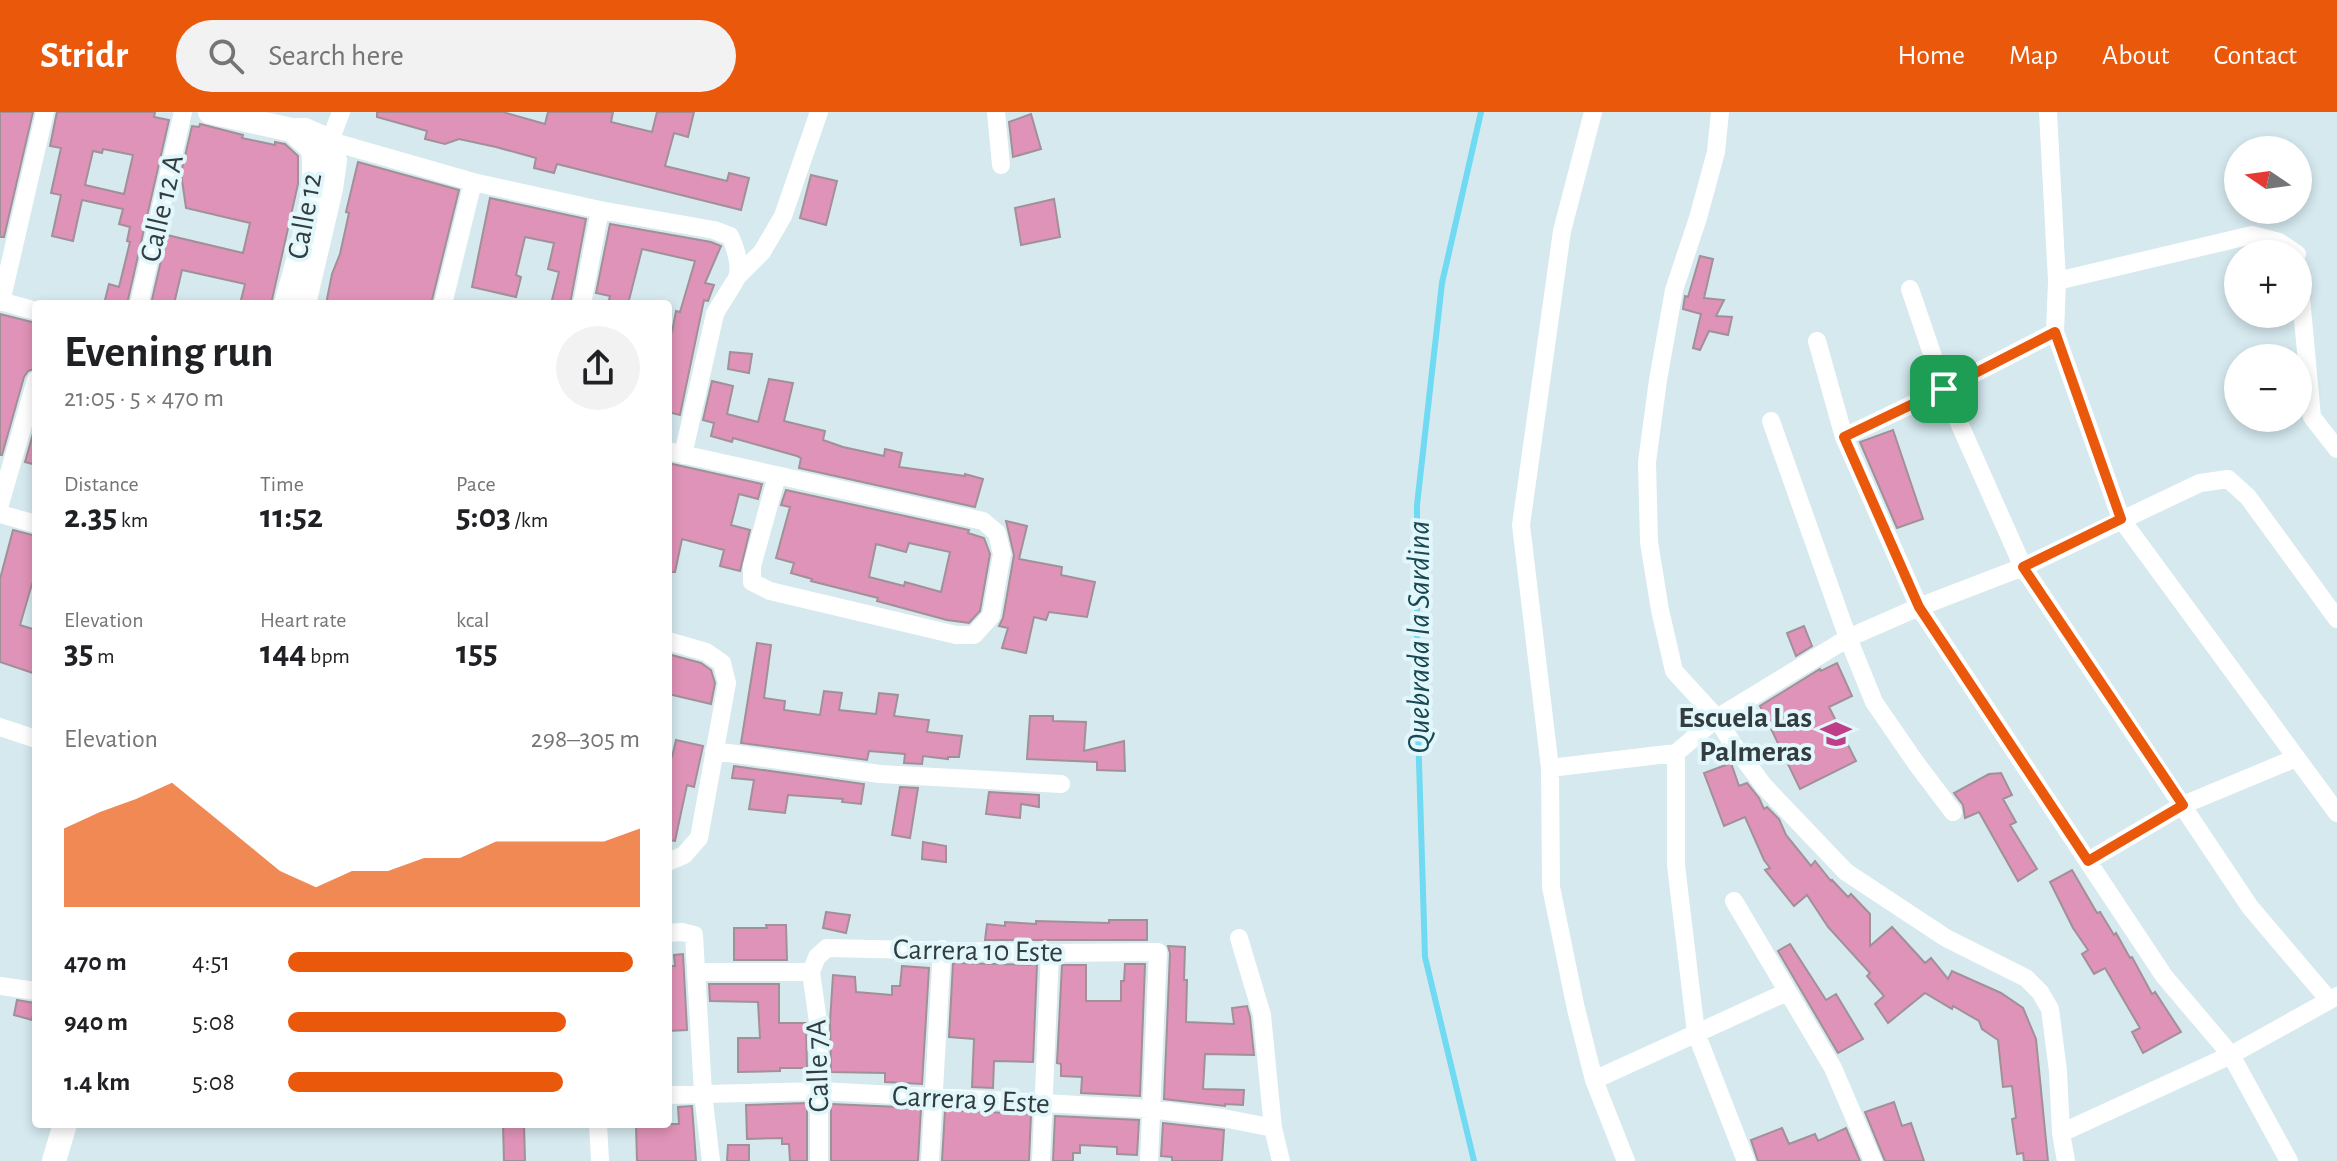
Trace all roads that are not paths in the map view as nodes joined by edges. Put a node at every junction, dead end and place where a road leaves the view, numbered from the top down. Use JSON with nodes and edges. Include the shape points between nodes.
{"nodes":[{"id":1,"x":45,"y":112,"type":"edge"},
{"id":2,"x":183,"y":112,"type":"edge"},
{"id":3,"x":210,"y":112,"type":"edge"},
{"id":4,"x":341,"y":112,"type":"edge"},
{"id":5,"x":819,"y":112,"type":"edge"},
{"id":6,"x":996,"y":112,"type":"edge"},
{"id":7,"x":1593,"y":112,"type":"edge"},
{"id":8,"x":1720,"y":112,"type":"edge"},
{"id":9,"x":2048,"y":112,"type":"edge"},
{"id":10,"x":292,"y":130,"type":"junction"},
{"id":11,"x":330,"y":141,"type":"junction"},
{"id":12,"x":1001,"y":165,"type":"dead end"},
{"id":13,"x":473,"y":182,"type":"junction"},
{"id":14,"x":600,"y":210,"type":"junction"},
{"id":15,"x":2231,"y":240,"type":"edge"},
{"id":16,"x":2271,"y":240,"type":"edge"},
{"id":17,"x":2224,"y":242,"type":"edge"},
{"id":18,"x":738,"y":276,"type":"junction"},
{"id":19,"x":2057,"y":281,"type":"junction"},
{"id":20,"x":1910,"y":289,"type":"dead end"},
{"id":21,"x":140,"y":300,"type":"edge"},
{"id":22,"x":287,"y":300,"type":"edge"},
{"id":23,"x":305,"y":300,"type":"edge"},
{"id":24,"x":444,"y":300,"type":"edge"},
{"id":25,"x":583,"y":300,"type":"edge"},
{"id":26,"x":0,"y":302,"type":"edge"},
{"id":27,"x":32,"y":310,"type":"edge"},
{"id":28,"x":2304,"y":328,"type":"edge"},
{"id":29,"x":2055,"y":332,"type":"junction"},
{"id":30,"x":1817,"y":341,"type":"dead end"},
{"id":31,"x":1944,"y":389,"type":"junction"},
{"id":32,"x":32,"y":394,"type":"edge"},
{"id":33,"x":1771,"y":421,"type":"dead end"},
{"id":34,"x":1844,"y":437,"type":"junction"},
{"id":35,"x":2337,"y":449,"type":"edge"},
{"id":36,"x":675,"y":453,"type":"edge"},
{"id":37,"x":777,"y":476,"type":"junction"},
{"id":38,"x":0,"y":504,"type":"edge"},
{"id":39,"x":0,"y":514,"type":"edge"},
{"id":40,"x":2121,"y":519,"type":"junction"},
{"id":41,"x":32,"y":523,"type":"edge"},
{"id":42,"x":2023,"y":567,"type":"junction"},
{"id":43,"x":1919,"y":607,"type":"junction"},
{"id":44,"x":2337,"y":619,"type":"edge"},
{"id":45,"x":1848,"y":638,"type":"junction"},
{"id":46,"x":672,"y":642,"type":"edge"},
{"id":47,"x":1717,"y":718,"type":"junction"},
{"id":48,"x":0,"y":727,"type":"edge"},
{"id":49,"x":32,"y":738,"type":"edge"},
{"id":50,"x":714,"y":751,"type":"junction"},
{"id":51,"x":1676,"y":753,"type":"junction"},
{"id":52,"x":2296,"y":758,"type":"junction"},
{"id":53,"x":1550,"y":768,"type":"junction"},
{"id":54,"x":1061,"y":784,"type":"dead end"},
{"id":55,"x":2183,"y":805,"type":"junction"},
{"id":56,"x":1953,"y":812,"type":"dead end"},
{"id":57,"x":2337,"y":813,"type":"edge"},
{"id":58,"x":672,"y":860,"type":"edge"},
{"id":59,"x":2088,"y":861,"type":"junction"},
{"id":60,"x":1734,"y":901,"type":"dead end"},
{"id":61,"x":672,"y":933,"type":"edge"},
{"id":62,"x":1239,"y":938,"type":"dead end"},
{"id":63,"x":942,"y":949,"type":"junction"},
{"id":64,"x":1050,"y":953,"type":"junction"},
{"id":65,"x":697,"y":972,"type":"junction"},
{"id":66,"x":811,"y":972,"type":"junction"},
{"id":67,"x":0,"y":986,"type":"edge"},
{"id":68,"x":32,"y":990,"type":"edge"},
{"id":69,"x":1787,"y":992,"type":"junction"},
{"id":70,"x":2333,"y":998,"type":"edge"},
{"id":71,"x":1696,"y":1033,"type":"junction"},
{"id":72,"x":2231,"y":1055,"type":"junction"},
{"id":73,"x":1594,"y":1080,"type":"junction"},
{"id":74,"x":820,"y":1091,"type":"junction"},
{"id":75,"x":703,"y":1093,"type":"junction"},
{"id":76,"x":672,"y":1095,"type":"edge"},
{"id":77,"x":934,"y":1097,"type":"junction"},
{"id":78,"x":1044,"y":1103,"type":"junction"},
{"id":79,"x":1150,"y":1109,"type":"junction"},
{"id":80,"x":64,"y":1128,"type":"edge"},
{"id":81,"x":598,"y":1128,"type":"edge"},
{"id":82,"x":1273,"y":1128,"type":"junction"},
{"id":83,"x":2064,"y":1148,"type":"edge"},
{"id":84,"x":54,"y":1161,"type":"edge"},
{"id":85,"x":600,"y":1161,"type":"edge"},
{"id":86,"x":711,"y":1161,"type":"edge"},
{"id":87,"x":819,"y":1161,"type":"edge"},
{"id":88,"x":930,"y":1161,"type":"edge"},
{"id":89,"x":1041,"y":1161,"type":"edge"},
{"id":90,"x":1149,"y":1161,"type":"edge"},
{"id":91,"x":1281,"y":1161,"type":"edge"},
{"id":92,"x":1626,"y":1161,"type":"edge"},
{"id":93,"x":1746,"y":1161,"type":"edge"},
{"id":94,"x":1873,"y":1161,"type":"edge"},
{"id":95,"x":2080,"y":1161,"type":"edge"},
{"id":96,"x":2289,"y":1161,"type":"edge"}],
"edges":[{"from":1,"to":26,"type":"street"},
{"from":2,"to":21,"type":"street","name":"Calle 12 A"},
{"from":3,"to":10,"type":"main road"},
{"from":4,"to":11,"type":"street","name":"Calle 12"},
{"from":5,"to":18,"type":"street","via":[[783,216],[762,252]]},
{"from":6,"to":12,"type":"street"},
{"from":7,"to":53,"type":"street","via":[[1562,231],[1521,525]]},
{"from":8,"to":47,"type":"street","via":[[1716,152],[1674,290],[1647,462],[1649,542],[1674,671]]},
{"from":9,"to":19,"type":"street"},
{"from":10,"to":11,"type":"main road","name":"Calle 12"},
{"from":10,"to":22,"type":"main road","name":"Calle 12","via":[[313,149],[316,168]]},
{"from":11,"to":13,"type":"street"},
{"from":11,"to":23,"type":"main road","name":"Calle 12","via":[[335,160],[331,189]]},
{"from":13,"to":14,"type":"street"},
{"from":13,"to":24,"type":"street"},
{"from":14,"to":18,"type":"street","via":[[730,236]]},
{"from":14,"to":25,"type":"street"},
{"from":15,"to":16,"type":"street","via":[[2252,235]]},
{"from":17,"to":19,"type":"street"},
{"from":18,"to":36,"type":"street","via":[[715,314]]},
{"from":19,"to":29,"type":"street"},
{"from":20,"to":31,"type":"street"},
{"from":26,"to":27,"type":"street"},
{"from":28,"to":35,"type":"street","via":[[2312,417]]},
{"from":29,"to":31,"type":"street"},
{"from":29,"to":40,"type":"street"},
{"from":30,"to":34,"type":"street"},
{"from":31,"to":34,"type":"street"},
{"from":31,"to":42,"type":"street"},
{"from":32,"to":38,"type":"street"},
{"from":33,"to":45,"type":"street"},
{"from":34,"to":43,"type":"street"},
{"from":36,"to":37,"type":"street"},
{"from":37,"to":37,"type":"street","via":[[983,521],[997,533],[1002,554],[991,616],[974,635],[956,635],[770,591],[752,582]]},
{"from":39,"to":41,"type":"street"},
{"from":40,"to":42,"type":"street"},
{"from":40,"to":44,"type":"street","via":[[2200,483],[2228,479],[2248,497]]},
{"from":40,"to":52,"type":"street"},
{"from":42,"to":43,"type":"street"},
{"from":42,"to":55,"type":"street"},
{"from":43,"to":45,"type":"street"},
{"from":43,"to":59,"type":"street"},
{"from":45,"to":47,"type":"street"},
{"from":45,"to":56,"type":"street","via":[[1874,702]]},
{"from":46,"to":50,"type":"street","via":[[722,663],[727,683]]},
{"from":47,"to":51,"type":"street"},
{"from":47,"to":83,"type":"street","via":[[1764,786],[1846,872],[1946,938],[2026,978],[2040,992],[2050,1009]]},
{"from":48,"to":49,"type":"street"},
{"from":50,"to":54,"type":"street","via":[[880,774]]},
{"from":50,"to":58,"type":"street","via":[[699,838]]},
{"from":51,"to":53,"type":"street"},
{"from":51,"to":71,"type":"street","via":[[1676,865]]},
{"from":52,"to":55,"type":"street"},
{"from":52,"to":57,"type":"street"},
{"from":53,"to":73,"type":"street","via":[[1551,887]]},
{"from":55,"to":59,"type":"street"},
{"from":55,"to":70,"type":"street","via":[[2250,907]]},
{"from":59,"to":72,"type":"street","via":[[2164,976]]},
{"from":60,"to":69,"type":"street"},
{"from":61,"to":65,"type":"street","via":[[694,935]]},
{"from":62,"to":82,"type":"street","via":[[1262,1015]]},
{"from":63,"to":64,"type":"street","name":"Carrera 10 Este"},
{"from":63,"to":66,"type":"street","name":"Carrera 10 Este","via":[[827,948]]},
{"from":63,"to":77,"type":"street"},
{"from":64,"to":78,"type":"street"},
{"from":64,"to":79,"type":"street","name":"Carrera 10 Este","via":[[1158,952]]},
{"from":65,"to":66,"type":"street"},
{"from":65,"to":75,"type":"street"},
{"from":66,"to":74,"type":"street","name":"Calle 7A"},
{"from":67,"to":68,"type":"street"},
{"from":69,"to":71,"type":"street"},
{"from":69,"to":94,"type":"street","via":[[1833,1068]]},
{"from":70,"to":72,"type":"street"},
{"from":71,"to":73,"type":"street"},
{"from":71,"to":93,"type":"street"},
{"from":72,"to":83,"type":"street"},
{"from":72,"to":96,"type":"street"},
{"from":73,"to":92,"type":"street"},
{"from":74,"to":75,"type":"street","name":"Carrera 9 Este"},
{"from":74,"to":77,"type":"street","name":"Carrera 9 Este"},
{"from":74,"to":87,"type":"street","name":"Calle 7A"},
{"from":75,"to":76,"type":"street","name":"Carrera 9 Este"},
{"from":75,"to":86,"type":"street"},
{"from":77,"to":78,"type":"street","name":"Carrera 9 Este"},
{"from":77,"to":88,"type":"street"},
{"from":78,"to":79,"type":"street","name":"Carrera 9 Este"},
{"from":78,"to":89,"type":"street"},
{"from":79,"to":82,"type":"street","name":"Carrera 9 Este"},
{"from":79,"to":90,"type":"street"},
{"from":80,"to":84,"type":"main road"},
{"from":81,"to":85,"type":"street"},
{"from":82,"to":91,"type":"street"},
{"from":83,"to":95,"type":"street"}]}
